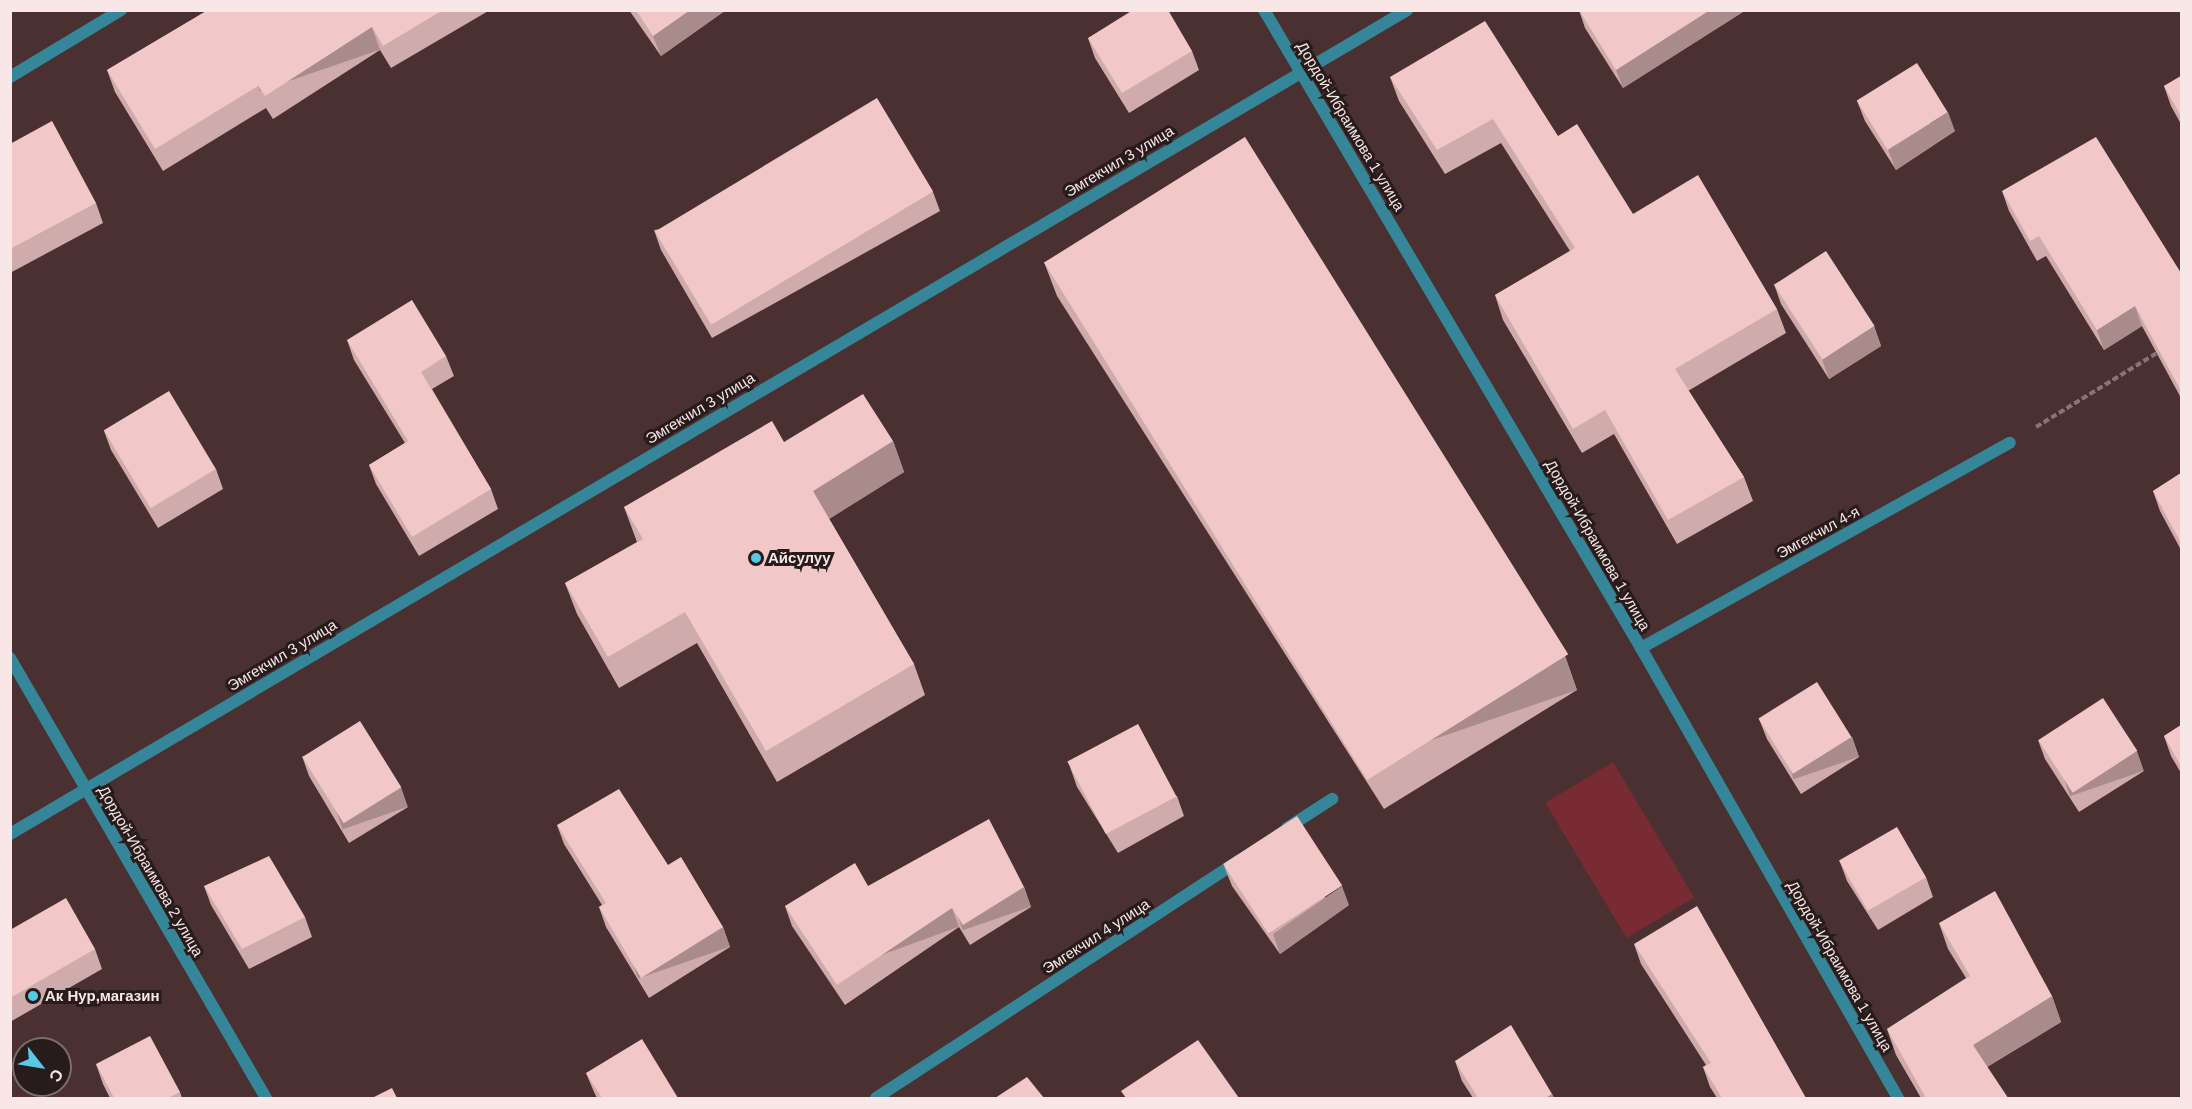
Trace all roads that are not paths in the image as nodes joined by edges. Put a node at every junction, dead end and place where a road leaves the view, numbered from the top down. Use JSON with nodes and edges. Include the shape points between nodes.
{"nodes":[{"id":1,"x":121,"y":10,"type":"edge"},
{"id":2,"x":1264,"y":10,"type":"edge"},
{"id":3,"x":1407,"y":10,"type":"edge"},
{"id":4,"x":1301,"y":71,"type":"junction"},
{"id":5,"x":10,"y":78,"type":"edge"},
{"id":6,"x":2010,"y":443,"type":"road end"},
{"id":7,"x":1641,"y":648,"type":"junction"},
{"id":8,"x":10,"y":658,"type":"edge"},
{"id":9,"x":86,"y":788,"type":"junction"},
{"id":10,"x":1332,"y":799,"type":"dead end"},
{"id":11,"x":10,"y":834,"type":"edge"},
{"id":12,"x":1272,"y":838,"type":"edge"},
{"id":13,"x":1252,"y":851,"type":"edge"},
{"id":14,"x":266,"y":1098,"type":"edge"},
{"id":15,"x":876,"y":1098,"type":"edge"},
{"id":16,"x":1898,"y":1098,"type":"edge"}],
"edges":[{"from":1,"to":5,"type":"street"},
{"from":2,"to":4,"type":"street","name":"Дордой-Ибраимова 1 улица"},
{"from":3,"to":4,"type":"street","name":"Эмгекчил 3 улица"},
{"from":4,"to":7,"type":"street","name":"Дордой-Ибраимова 1 улица"},
{"from":4,"to":9,"type":"street","name":"Эмгекчил 3 улица"},
{"from":6,"to":7,"type":"street","name":"Эмгекчил 4-я"},
{"from":7,"to":16,"type":"street","name":"Дордой-Ибраимова 1 улица"},
{"from":8,"to":9,"type":"street","name":"Дордой-Ибраимова 2 улица"},
{"from":9,"to":11,"type":"street","name":"Эмгекчил 3 улица"},
{"from":9,"to":14,"type":"street","name":"Дордой-Ибраимова 2 улица"},
{"from":10,"to":12,"type":"street"},
{"from":13,"to":15,"type":"street","name":"Эмгекчил 4 улица"}]}
